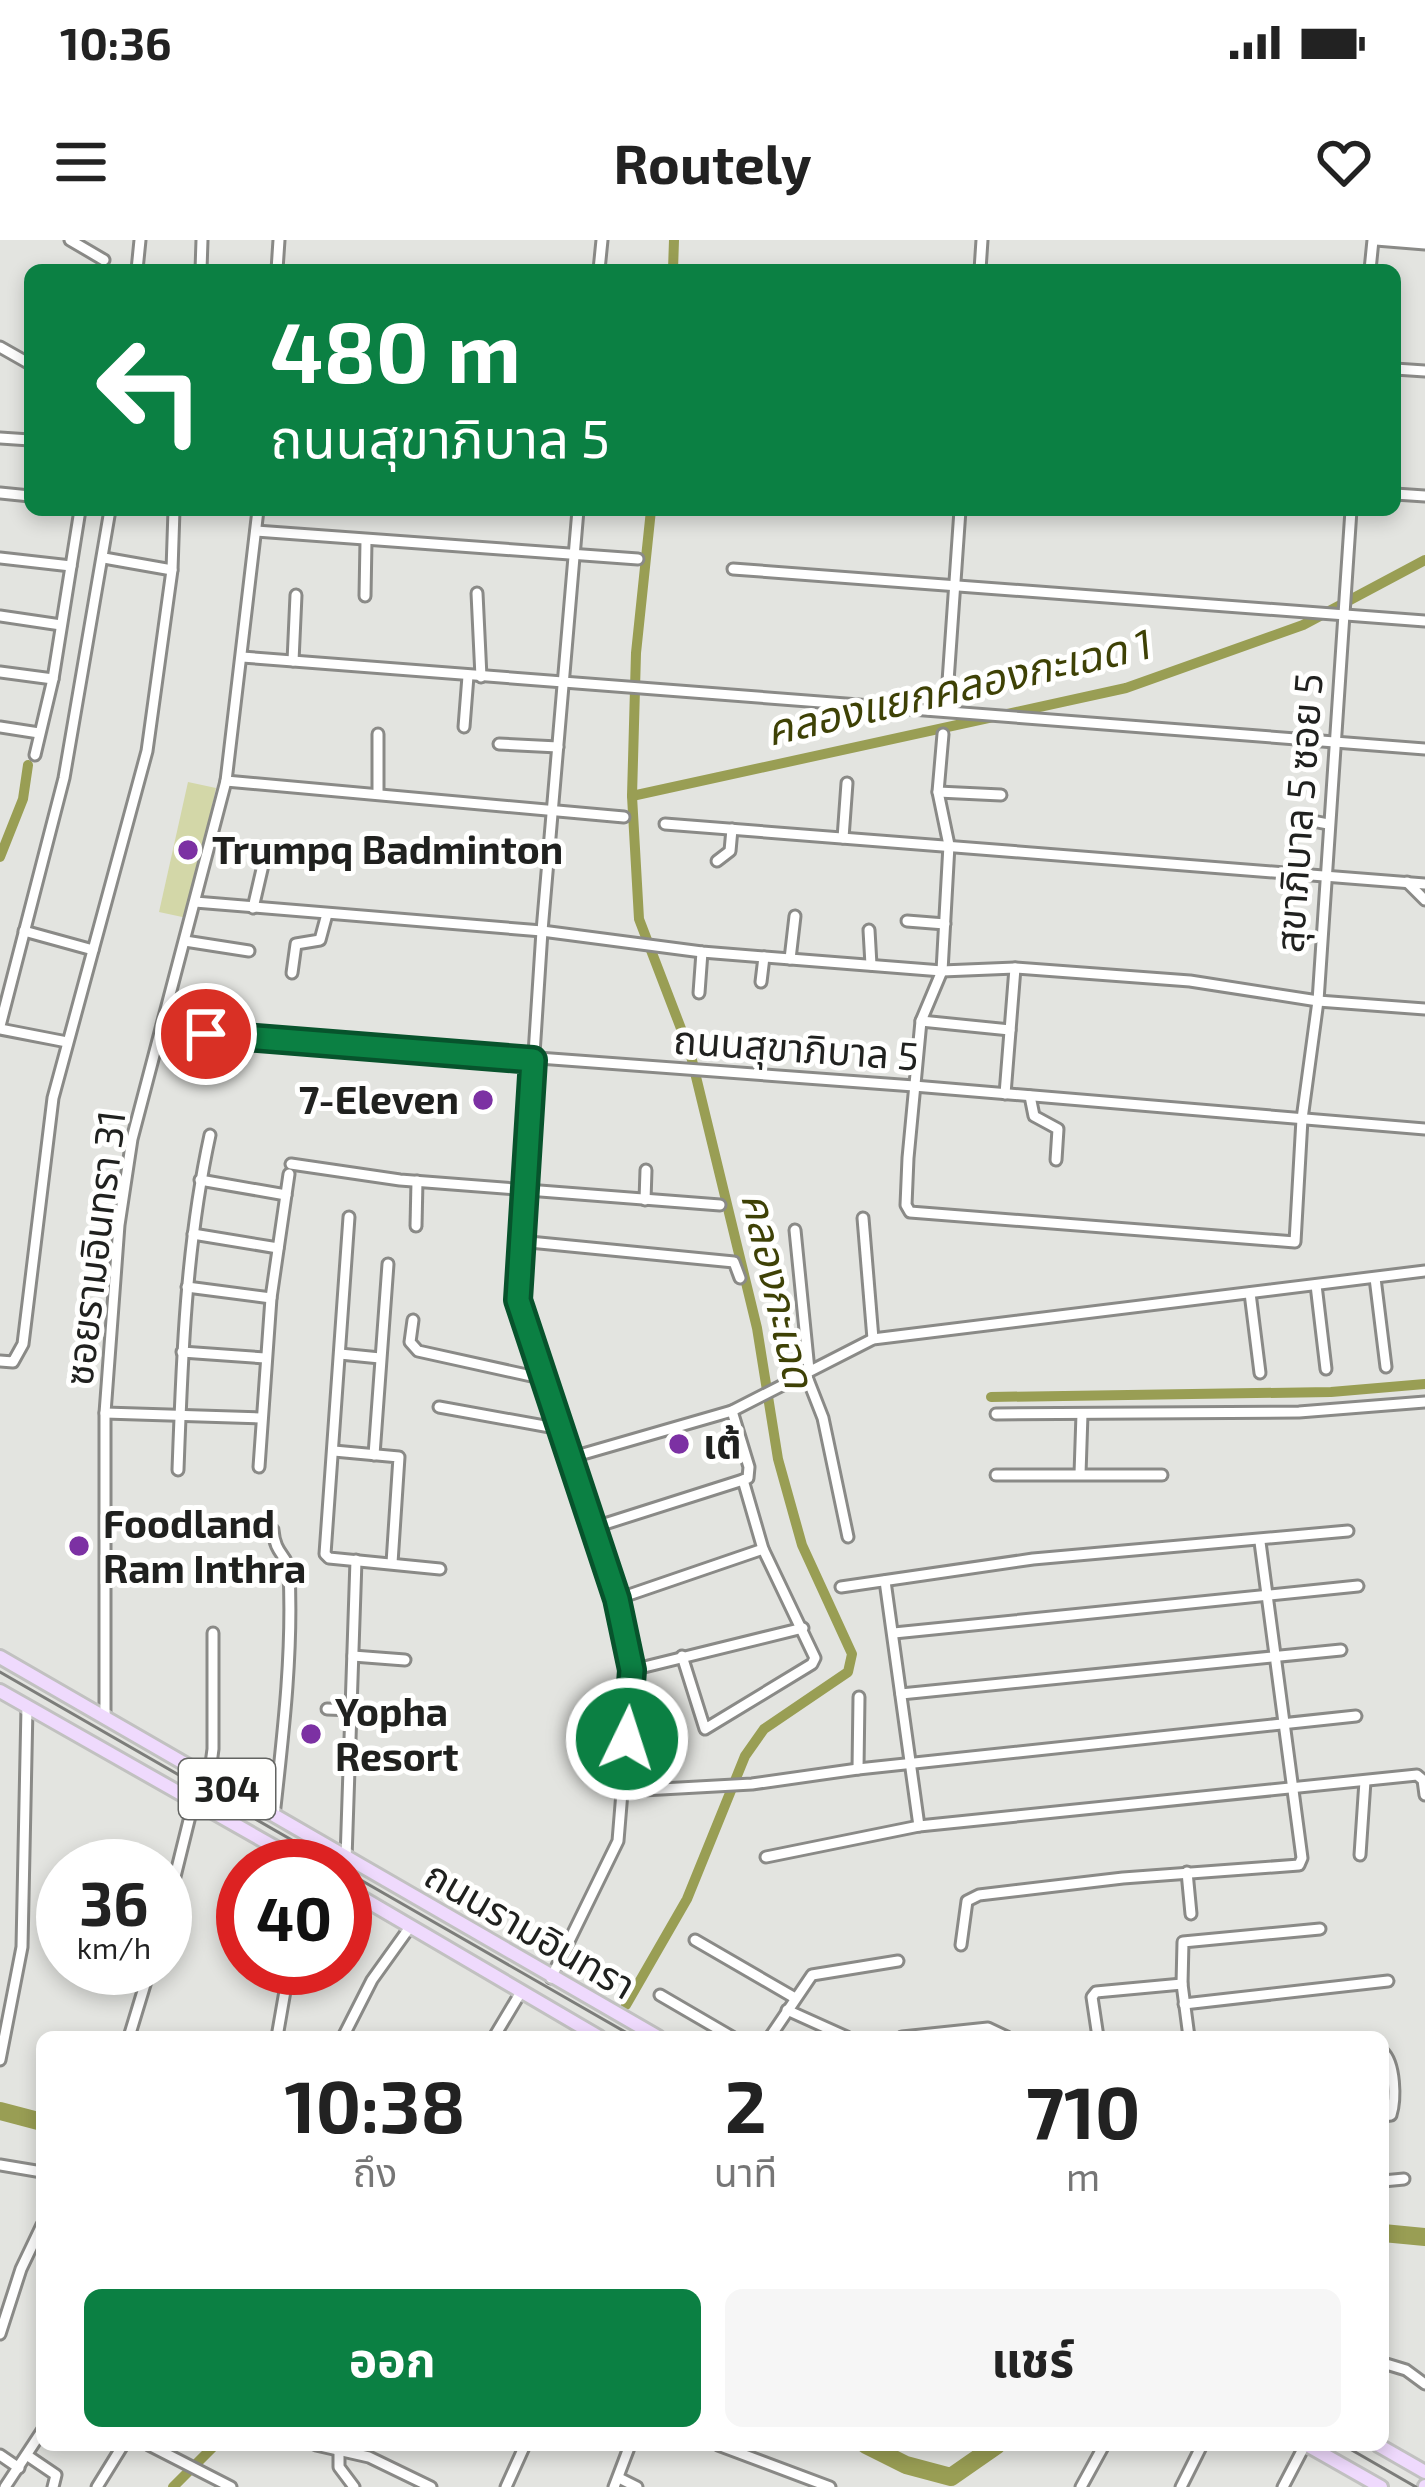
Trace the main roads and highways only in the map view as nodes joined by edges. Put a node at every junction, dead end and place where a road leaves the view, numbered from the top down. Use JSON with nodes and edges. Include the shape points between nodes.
{"nodes":[{"id":1,"x":0,"y":1657,"type":"edge"},
{"id":2,"x":0,"y":1691,"type":"edge"},
{"id":3,"x":262,"y":1839,"type":"edge"},
{"id":4,"x":372,"y":1904,"type":"edge"},
{"id":5,"x":588,"y":2031,"type":"edge"},
{"id":6,"x":647,"y":2031,"type":"edge"},
{"id":7,"x":1317,"y":2451,"type":"edge"},
{"id":8,"x":1388,"y":2451,"type":"edge"},
{"id":9,"x":1425,"y":2472,"type":"edge"},
{"id":10,"x":1382,"y":2487,"type":"edge"}],
"edges":[{"from":1,"to":6,"type":"main road","name":"ถนนรามอินทรา","number":"304"},
{"from":2,"to":3,"type":"main road","number":"304"},
{"from":4,"to":5,"type":"main road","name":"ถนนรามอินทรา"},
{"from":7,"to":10,"type":"main road"},
{"from":8,"to":9,"type":"main road"}]}
